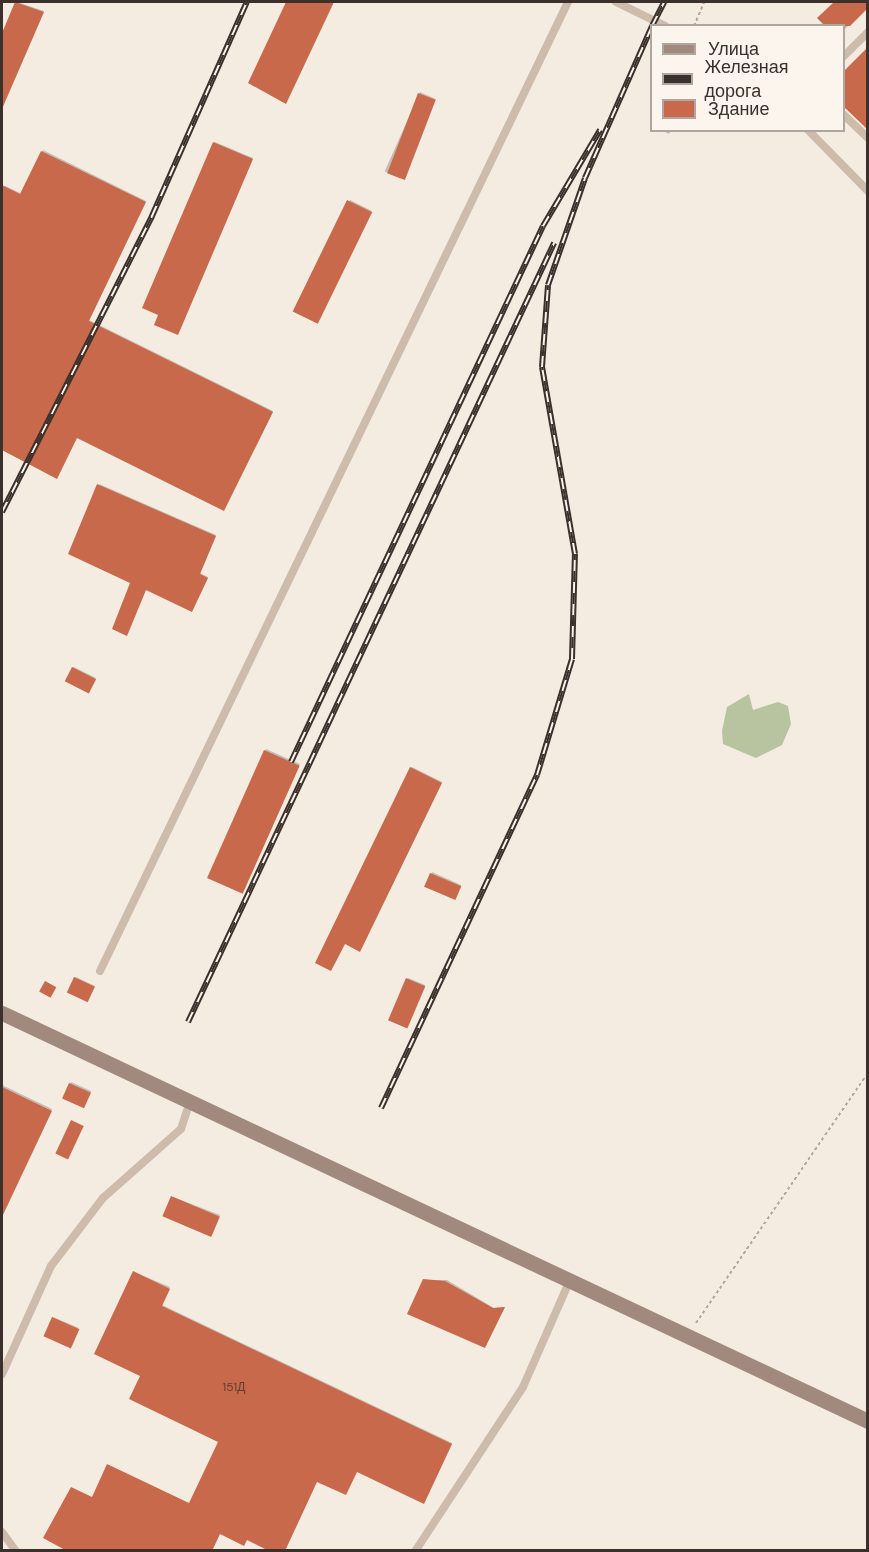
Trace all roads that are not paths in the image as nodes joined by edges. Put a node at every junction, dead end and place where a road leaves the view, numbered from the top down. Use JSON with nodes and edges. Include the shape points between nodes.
{"nodes":[{"id":1,"x":568,"y":2,"type":"edge"},
{"id":2,"x":616,"y":2,"type":"edge"},
{"id":3,"x":662,"y":24,"type":"edge"},
{"id":4,"x":867,"y":32,"type":"edge"},
{"id":5,"x":845,"y":54,"type":"edge"},
{"id":6,"x":845,"y":117,"type":"edge"},
{"id":7,"x":810,"y":132,"type":"edge"},
{"id":8,"x":867,"y":138,"type":"edge"},
{"id":9,"x":867,"y":191,"type":"edge"},
{"id":10,"x":100,"y":971,"type":"dead end"},
{"id":11,"x":2,"y":1013,"type":"edge"},
{"id":12,"x":190,"y":1102,"type":"junction"},
{"id":13,"x":570,"y":1280,"type":"junction"},
{"id":14,"x":2,"y":1374,"type":"edge"},
{"id":15,"x":867,"y":1421,"type":"edge"},
{"id":16,"x":2,"y":1532,"type":"edge"},
{"id":17,"x":15,"y":1551,"type":"edge"},
{"id":18,"x":416,"y":1551,"type":"edge"}],
"edges":[{"from":1,"to":10,"type":"lane"},
{"from":2,"to":3,"type":"lane"},
{"from":4,"to":5,"type":"lane"},
{"from":6,"to":8,"type":"lane"},
{"from":7,"to":9,"type":"lane"},
{"from":11,"to":12,"type":"main road"},
{"from":12,"to":13,"type":"main road"},
{"from":12,"to":14,"type":"lane","via":[[181,1129],[103,1198],[51,1266]]},
{"from":13,"to":15,"type":"main road"},
{"from":13,"to":18,"type":"lane","via":[[523,1387]]},
{"from":16,"to":17,"type":"lane"}]}
